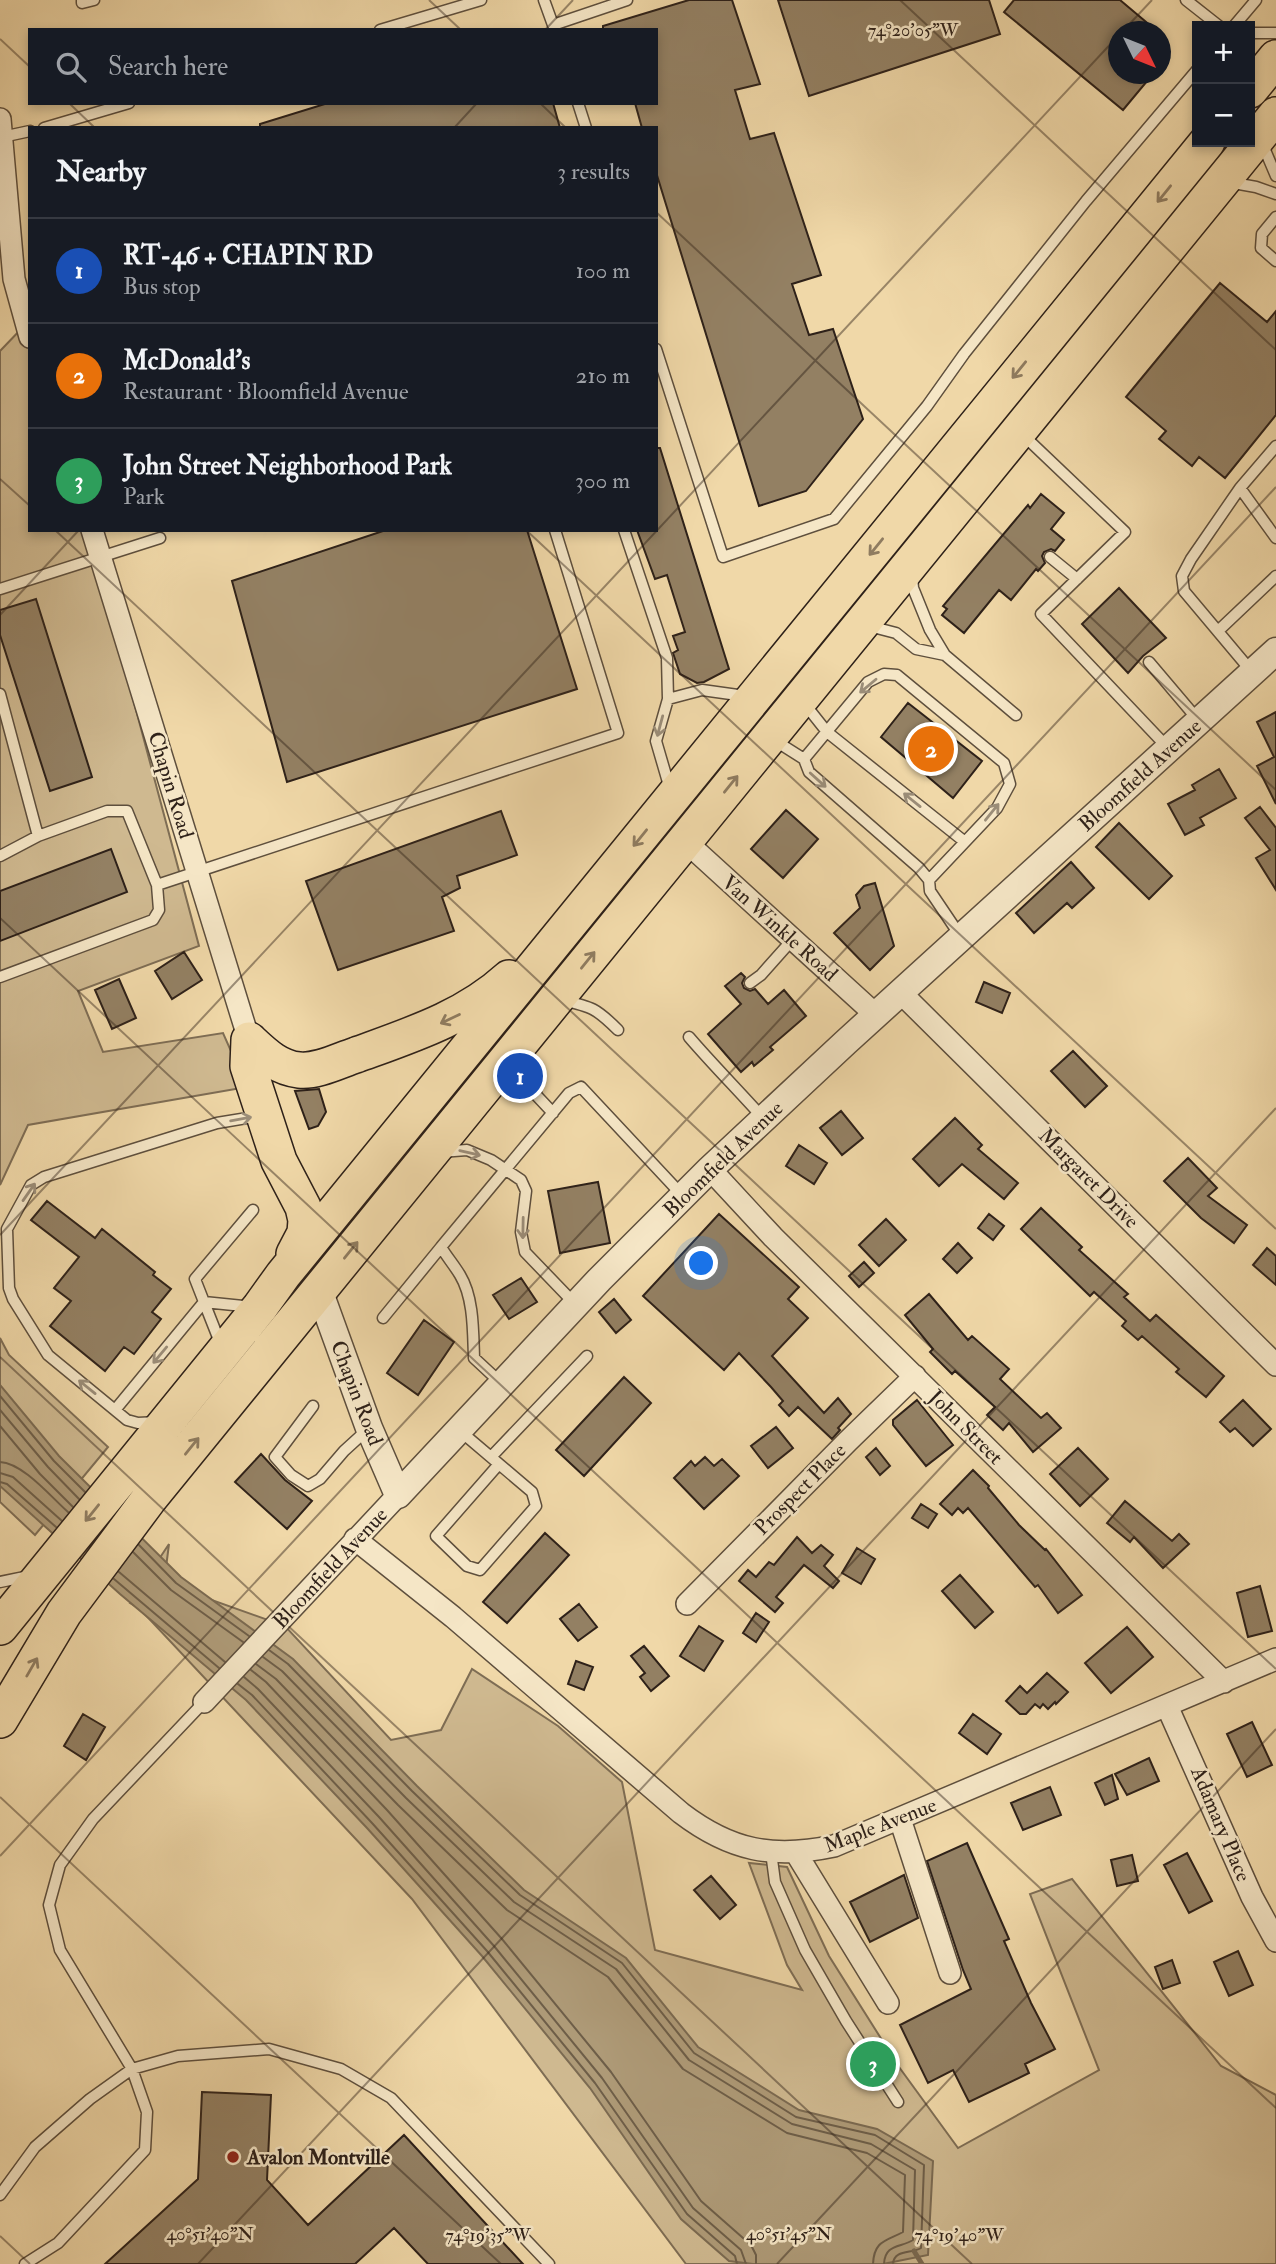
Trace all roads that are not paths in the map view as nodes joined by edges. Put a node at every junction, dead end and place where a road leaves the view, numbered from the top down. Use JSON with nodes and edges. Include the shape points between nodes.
{"nodes":[{"id":1,"x":82,"y":0,"type":"edge"},
{"id":2,"x":94,"y":0,"type":"edge"},
{"id":3,"x":481,"y":0,"type":"edge"},
{"id":4,"x":544,"y":0,"type":"edge"},
{"id":5,"x":627,"y":0,"type":"edge"},
{"id":6,"x":1186,"y":0,"type":"edge"},
{"id":7,"x":1256,"y":0,"type":"edge"},
{"id":8,"x":1213,"y":21,"type":"edge"},
{"id":9,"x":1238,"y":21,"type":"edge"},
{"id":10,"x":554,"y":27,"type":"edge"},
{"id":11,"x":387,"y":28,"type":"edge"},
{"id":12,"x":1255,"y":33,"type":"edge"},
{"id":13,"x":1276,"y":33,"type":"edge"},
{"id":14,"x":1276,"y":58,"type":"edge"},
{"id":15,"x":1192,"y":76,"type":"edge"},
{"id":16,"x":1255,"y":84,"type":"edge"},
{"id":17,"x":122,"y":105,"type":"edge"},
{"id":18,"x":579,"y":105,"type":"edge"},
{"id":19,"x":1268,"y":125,"type":"edge"},
{"id":20,"x":51,"y":126,"type":"edge"},
{"id":21,"x":585,"y":126,"type":"edge"},
{"id":22,"x":1,"y":128,"type":"edge"},
{"id":23,"x":28,"y":131,"type":"edge"},
{"id":24,"x":1203,"y":147,"type":"edge"},
{"id":25,"x":1276,"y":176,"type":"edge"},
{"id":26,"x":1222,"y":180,"type":"junction"},
{"id":27,"x":1276,"y":194,"type":"edge"},
{"id":28,"x":1276,"y":218,"type":"edge"},
{"id":29,"x":1276,"y":261,"type":"edge"},
{"id":30,"x":28,"y":330,"type":"edge"},
{"id":31,"x":658,"y":358,"type":"edge"},
{"id":32,"x":1018,"y":430,"type":"junction"},
{"id":33,"x":1276,"y":446,"type":"edge"},
{"id":34,"x":1240,"y":488,"type":"junction"},
{"id":35,"x":93,"y":532,"type":"edge"},
{"id":36,"x":556,"y":532,"type":"edge"},
{"id":37,"x":625,"y":532,"type":"edge"},
{"id":38,"x":1276,"y":537,"type":"edge"},
{"id":39,"x":160,"y":538,"type":"dead end"},
{"id":40,"x":1049,"y":557,"type":"dead end"},
{"id":41,"x":101,"y":558,"type":"junction"},
{"id":42,"x":910,"y":563,"type":"junction"},
{"id":43,"x":1276,"y":576,"type":"edge"},
{"id":44,"x":1077,"y":579,"type":"junction"},
{"id":45,"x":0,"y":589,"type":"edge"},
{"id":46,"x":860,"y":624,"type":"junction"},
{"id":47,"x":1218,"y":631,"type":"junction"},
{"id":48,"x":1276,"y":651,"type":"edge"},
{"id":49,"x":945,"y":655,"type":"junction"},
{"id":50,"x":1149,"y":662,"type":"dead end"},
{"id":51,"x":1252,"y":672,"type":"junction"},
{"id":52,"x":0,"y":694,"type":"edge"},
{"id":53,"x":755,"y":698,"type":"junction"},
{"id":54,"x":800,"y":698,"type":"junction"},
{"id":55,"x":668,"y":699,"type":"junction"},
{"id":56,"x":1016,"y":715,"type":"dead end"},
{"id":57,"x":1199,"y":721,"type":"junction"},
{"id":58,"x":827,"y":732,"type":"junction"},
{"id":59,"x":769,"y":737,"type":"junction"},
{"id":60,"x":1169,"y":749,"type":"junction"},
{"id":61,"x":804,"y":759,"type":"junction"},
{"id":62,"x":673,"y":798,"type":"junction"},
{"id":63,"x":38,"y":836,"type":"junction"},
{"id":64,"x":685,"y":841,"type":"junction"},
{"id":65,"x":965,"y":842,"type":"junction"},
{"id":66,"x":0,"y":856,"type":"edge"},
{"id":67,"x":197,"y":873,"type":"junction"},
{"id":68,"x":929,"y":880,"type":"junction"},
{"id":69,"x":158,"y":885,"type":"junction"},
{"id":70,"x":578,"y":914,"type":"junction"},
{"id":71,"x":961,"y":937,"type":"junction"},
{"id":72,"x":793,"y":939,"type":"junction"},
{"id":73,"x":0,"y":977,"type":"edge"},
{"id":74,"x":750,"y":983,"type":"dead end"},
{"id":75,"x":901,"y":992,"type":"junction"},
{"id":76,"x":556,"y":998,"type":"junction"},
{"id":77,"x":876,"y":1015,"type":"junction"},
{"id":78,"x":618,"y":1030,"type":"dead end"},
{"id":79,"x":527,"y":1036,"type":"junction"},
{"id":80,"x":689,"y":1037,"type":"dead end"},
{"id":81,"x":249,"y":1040,"type":"junction"},
{"id":82,"x":553,"y":1113,"type":"junction"},
{"id":83,"x":265,"y":1115,"type":"junction"},
{"id":84,"x":763,"y":1118,"type":"junction"},
{"id":85,"x":431,"y":1153,"type":"junction"},
{"id":86,"x":710,"y":1169,"type":"junction"},
{"id":87,"x":505,"y":1170,"type":"junction"},
{"id":88,"x":684,"y":1196,"type":"junction"},
{"id":89,"x":253,"y":1210,"type":"dead end"},
{"id":90,"x":441,"y":1247,"type":"junction"},
{"id":91,"x":284,"y":1275,"type":"junction"},
{"id":92,"x":319,"y":1290,"type":"junction"},
{"id":93,"x":204,"y":1302,"type":"junction"},
{"id":94,"x":576,"y":1305,"type":"junction"},
{"id":95,"x":260,"y":1307,"type":"junction"},
{"id":96,"x":383,"y":1318,"type":"dead end"},
{"id":97,"x":223,"y":1352,"type":"junction"},
{"id":98,"x":587,"y":1356,"type":"dead end"},
{"id":99,"x":1276,"y":1365,"type":"edge"},
{"id":100,"x":915,"y":1376,"type":"junction"},
{"id":101,"x":502,"y":1384,"type":"junction"},
{"id":102,"x":313,"y":1406,"type":"dead end"},
{"id":103,"x":115,"y":1410,"type":"junction"},
{"id":104,"x":167,"y":1421,"type":"junction"},
{"id":105,"x":369,"y":1428,"type":"junction"},
{"id":106,"x":459,"y":1430,"type":"junction"},
{"id":107,"x":495,"y":1461,"type":"junction"},
{"id":108,"x":398,"y":1495,"type":"junction"},
{"id":109,"x":355,"y":1539,"type":"junction"},
{"id":110,"x":55,"y":1559,"type":"junction"},
{"id":111,"x":0,"y":1582,"type":"edge"},
{"id":112,"x":687,"y":1604,"type":"dead end"},
{"id":113,"x":0,"y":1627,"type":"edge"},
{"id":114,"x":1276,"y":1659,"type":"edge"},
{"id":115,"x":1224,"y":1682,"type":"junction"},
{"id":116,"x":204,"y":1702,"type":"joint"},
{"id":117,"x":1167,"y":1706,"type":"junction"},
{"id":118,"x":0,"y":1720,"type":"edge"},
{"id":119,"x":901,"y":1819,"type":"junction"},
{"id":120,"x":771,"y":1852,"type":"junction"},
{"id":121,"x":796,"y":1853,"type":"junction"},
{"id":122,"x":1276,"y":1941,"type":"edge"},
{"id":123,"x":950,"y":1973,"type":"dead end"},
{"id":124,"x":888,"y":2003,"type":"dead end"},
{"id":125,"x":132,"y":2069,"type":"junction"},
{"id":126,"x":898,"y":2102,"type":"dead end"},
{"id":127,"x":0,"y":2195,"type":"edge"},
{"id":128,"x":25,"y":2264,"type":"edge"},
{"id":129,"x":549,"y":2264,"type":"edge"}],
"edges":[{"from":1,"to":2,"type":"lane","via":[[82,4]]},
{"from":3,"to":11,"type":"lane"},
{"from":4,"to":10,"type":"lane"},
{"from":5,"to":10,"type":"lane"},
{"from":6,"to":8,"type":"lane"},
{"from":7,"to":9,"type":"lane"},
{"from":12,"to":13,"type":"lane"},
{"from":14,"to":16,"type":"highway"},
{"from":15,"to":31,"type":"lane","via":[[1086,201],[834,519],[723,557]]},
{"from":17,"to":20,"type":"lane"},
{"from":18,"to":21,"type":"lane"},
{"from":19,"to":25,"type":"lane"},
{"from":19,"to":26,"type":"highway"},
{"from":22,"to":23,"type":"lane"},
{"from":22,"to":30,"type":"street","via":[[14,279]]},
{"from":24,"to":53,"type":"highway","one_way":true},
{"from":26,"to":27,"type":"lane"},
{"from":26,"to":32,"type":"highway"},
{"from":28,"to":29,"type":"lane","via":[[1262,234],[1261,248]]},
{"from":32,"to":42,"type":"highway"},
{"from":32,"to":44,"type":"lane","via":[[1125,531]]},
{"from":33,"to":34,"type":"lane"},
{"from":34,"to":38,"type":"lane"},
{"from":34,"to":47,"type":"lane","via":[[1182,576],[1184,591]]},
{"from":35,"to":41,"type":"street","name":"Chapin Road"},
{"from":36,"to":67,"type":"lane","via":[[618,733]]},
{"from":37,"to":55,"type":"lane","via":[[667,659]]},
{"from":39,"to":41,"type":"lane"},
{"from":40,"to":44,"type":"lane"},
{"from":41,"to":45,"type":"lane"},
{"from":41,"to":67,"type":"street","name":"Chapin Road"},
{"from":42,"to":46,"type":"highway"},
{"from":42,"to":49,"type":"lane","via":[[913,588]]},
{"from":43,"to":47,"type":"lane"},
{"from":44,"to":60,"type":"lane","via":[[1041,614]]},
{"from":46,"to":49,"type":"lane","via":[[896,633],[916,649]]},
{"from":46,"to":54,"type":"highway"},
{"from":47,"to":51,"type":"lane"},
{"from":48,"to":51,"type":"street","name":"Bloomfield Avenue"},
{"from":49,"to":56,"type":"lane"},
{"from":50,"to":57,"type":"lane"},
{"from":51,"to":57,"type":"street","name":"Bloomfield Avenue"},
{"from":52,"to":63,"type":"lane"},
{"from":53,"to":55,"type":"lane","via":[[702,690]]},
{"from":53,"to":62,"type":"highway"},
{"from":54,"to":58,"type":"lane"},
{"from":54,"to":59,"type":"highway"},
{"from":55,"to":62,"type":"lane","one_way":true,"via":[[656,741]]},
{"from":57,"to":60,"type":"street","name":"Bloomfield Avenue"},
{"from":58,"to":61,"type":"lane"},
{"from":65,"to":58,"type":"lane","one_way":true},
{"from":65,"to":58,"type":"lane","one_way":true,"via":[[997,808],[1010,784],[1004,763],[897,675],[884,674],[868,682]]},
{"from":59,"to":61,"type":"lane"},
{"from":64,"to":59,"type":"highway","one_way":true},
{"from":60,"to":71,"type":"street","name":"Bloomfield Avenue"},
{"from":61,"to":68,"type":"lane","one_way":true,"via":[[809,772]]},
{"from":62,"to":70,"type":"highway","one_way":true},
{"from":63,"to":66,"type":"lane"},
{"from":63,"to":69,"type":"lane","via":[[107,811],[127,811]]},
{"from":64,"to":72,"type":"street","name":"Van Winkle Road"},
{"from":76,"to":64,"type":"highway","one_way":true},
{"from":65,"to":68,"type":"lane"},
{"from":67,"to":69,"type":"lane"},
{"from":67,"to":81,"type":"street","name":"Chapin Road"},
{"from":68,"to":71,"type":"lane","via":[[930,891]]},
{"from":69,"to":73,"type":"lane","via":[[159,910],[153,920]]},
{"from":70,"to":81,"type":"highway","one_way":true,"via":[[492,993],[428,1029],[301,1071],[285,1068]]},
{"from":70,"to":91,"type":"highway"},
{"from":71,"to":75,"type":"street","name":"Bloomfield Avenue"},
{"from":72,"to":74,"type":"lane"},
{"from":72,"to":77,"type":"street","name":"Van Winkle Road"},
{"from":75,"to":77,"type":"street","name":"Bloomfield Avenue"},
{"from":75,"to":99,"type":"street","name":"Margaret Drive"},
{"from":76,"to":78,"type":"lane","via":[[590,1007]]},
{"from":76,"to":79,"type":"highway"},
{"from":77,"to":84,"type":"street","name":"Bloomfield Avenue"},
{"from":79,"to":82,"type":"lane","via":[[537,1096]]},
{"from":79,"to":85,"type":"highway"},
{"from":80,"to":84,"type":"lane"},
{"from":81,"to":83,"type":"highway","via":[[248,1066]]},
{"from":82,"to":87,"type":"lane"},
{"from":82,"to":88,"type":"lane","via":[[569,1093],[581,1087]]},
{"from":83,"to":91,"type":"highway","via":[[306,1220],[305,1233]]},
{"from":103,"to":83,"type":"lane","one_way":true,"via":[[48,1355],[13,1299],[7,1229],[32,1185],[44,1177],[217,1123]]},
{"from":84,"to":86,"type":"street","name":"Bloomfield Avenue"},
{"from":85,"to":87,"type":"lane","one_way":true,"via":[[467,1150]]},
{"from":92,"to":85,"type":"highway","one_way":true},
{"from":86,"to":88,"type":"street","name":"Bloomfield Avenue"},
{"from":86,"to":100,"type":"street","name":"John Street","via":[[772,1237]]},
{"from":87,"to":90,"type":"lane"},
{"from":87,"to":94,"type":"lane","one_way":true,"via":[[521,1180],[526,1191],[521,1232],[525,1252]]},
{"from":88,"to":94,"type":"street","name":"Bloomfield Avenue"},
{"from":89,"to":93,"type":"lane","via":[[195,1279]]},
{"from":90,"to":96,"type":"lane"},
{"from":90,"to":101,"type":"lane","via":[[468,1296],[474,1358]]},
{"from":91,"to":95,"type":"highway"},
{"from":92,"to":105,"type":"street","name":"Chapin Road"},
{"from":118,"to":92,"type":"highway","one_way":true,"via":[[91,1576]]},
{"from":93,"to":95,"type":"lane"},
{"from":93,"to":97,"type":"lane"},
{"from":93,"to":103,"type":"lane","one_way":true},
{"from":94,"to":101,"type":"street","name":"Bloomfield Avenue"},
{"from":95,"to":97,"type":"highway"},
{"from":97,"to":104,"type":"highway"},
{"from":98,"to":107,"type":"lane"},
{"from":100,"to":112,"type":"street","name":"Prospect Place"},
{"from":100,"to":115,"type":"street","name":"John Street"},
{"from":101,"to":106,"type":"street","name":"Bloomfield Avenue"},
{"from":102,"to":105,"type":"lane","via":[[275,1457],[308,1486]]},
{"from":103,"to":104,"type":"lane","via":[[138,1423]]},
{"from":104,"to":110,"type":"highway","one_way":true},
{"from":105,"to":108,"type":"street","name":"Chapin Road"},
{"from":106,"to":107,"type":"lane"},
{"from":106,"to":108,"type":"street","name":"Bloomfield Avenue"},
{"from":107,"to":107,"type":"lane","via":[[532,1492],[536,1506],[480,1570],[467,1566],[436,1536]]},
{"from":108,"to":109,"type":"street","name":"Bloomfield Avenue"},
{"from":109,"to":116,"type":"street","name":"Bloomfield Avenue"},
{"from":109,"to":120,"type":"street","name":"Maple Avenue","via":[[701,1828],[735,1845]]},
{"from":110,"to":111,"type":"lane","via":[[25,1578]]},
{"from":110,"to":113,"type":"highway"},
{"from":114,"to":115,"type":"street","name":"Maple Avenue"},
{"from":115,"to":117,"type":"street","name":"Maple Avenue"},
{"from":116,"to":125,"type":"lane","via":[[93,1819],[60,1864],[48,1905],[60,1950]]},
{"from":117,"to":119,"type":"street","name":"Maple Avenue"},
{"from":117,"to":122,"type":"street","name":"Adamary Place"},
{"from":119,"to":121,"type":"street","name":"Maple Avenue","via":[[834,1846]]},
{"from":119,"to":123,"type":"street"},
{"from":120,"to":121,"type":"street","name":"Maple Avenue"},
{"from":120,"to":126,"type":"lane","via":[[775,1882],[805,1950]]},
{"from":121,"to":124,"type":"street"},
{"from":125,"to":127,"type":"lane","via":[[35,2147]]},
{"from":125,"to":128,"type":"lane","via":[[147,2112],[145,2150],[58,2243]]},
{"from":125,"to":129,"type":"lane","via":[[178,2056],[269,2049],[341,2069],[391,2098]]}]}
